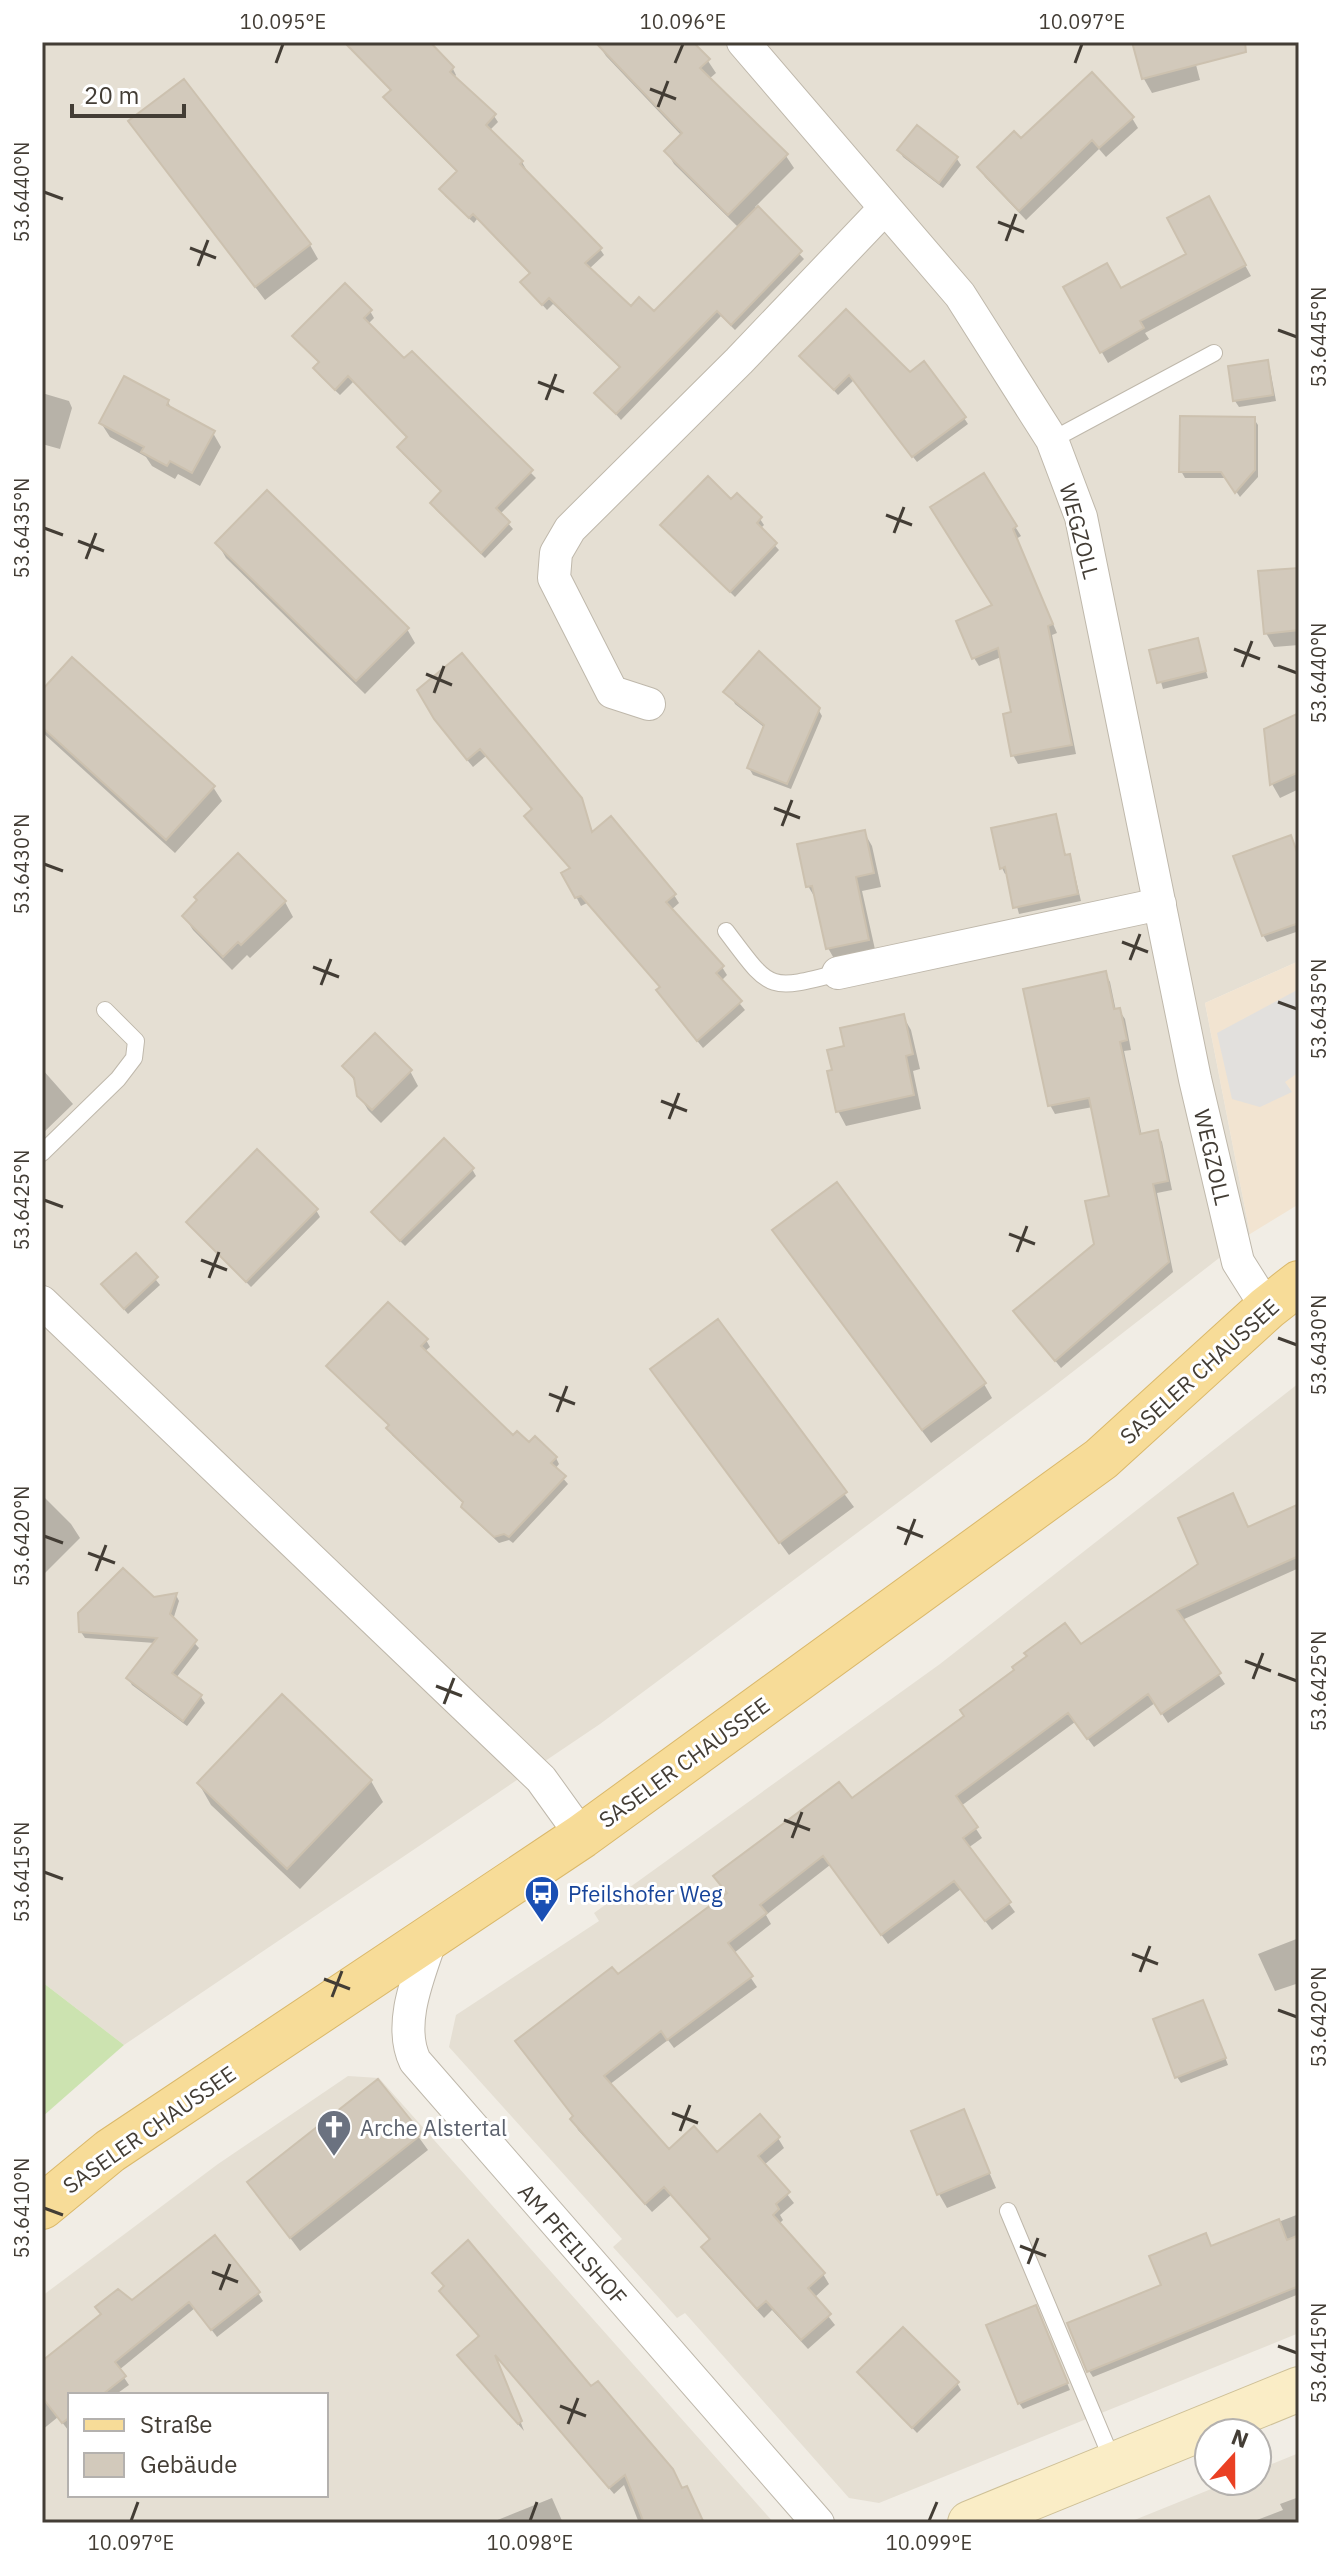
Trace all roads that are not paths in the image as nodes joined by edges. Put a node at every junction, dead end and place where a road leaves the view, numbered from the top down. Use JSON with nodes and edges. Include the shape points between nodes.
{"nodes":[{"id":1,"x":743,"y":42,"type":"edge"},
{"id":2,"x":884,"y":209,"type":"junction"},
{"id":3,"x":1214,"y":353,"type":"dead end"},
{"id":4,"x":1052,"y":440,"type":"junction"},
{"id":5,"x":649,"y":704,"type":"dead end"},
{"id":6,"x":1160,"y":904,"type":"junction"},
{"id":7,"x":726,"y":931,"type":"dead end"},
{"id":8,"x":838,"y":973,"type":"joint"},
{"id":9,"x":105,"y":1010,"type":"dead end"},
{"id":10,"x":42,"y":1153,"type":"edge"},
{"id":11,"x":1283,"y":1296,"type":"edge"},
{"id":12,"x":42,"y":1302,"type":"edge"},
{"id":13,"x":582,"y":1836,"type":"junction"},
{"id":14,"x":432,"y":1936,"type":"junction"},
{"id":15,"x":42,"y":2207,"type":"edge"},
{"id":16,"x":1008,"y":2211,"type":"dead end"},
{"id":17,"x":1299,"y":2389,"type":"edge"},
{"id":18,"x":1114,"y":2465,"type":"junction"},
{"id":19,"x":818,"y":2523,"type":"edge"},
{"id":20,"x":970,"y":2523,"type":"edge"}],
"edges":[{"from":1,"to":2,"type":"street","name":"WEGZOLL"},
{"from":2,"to":4,"type":"street","name":"WEGZOLL","via":[[960,295]]},
{"from":2,"to":5,"type":"street","via":[[570,529],[556,553],[554,578],[612,692]]},
{"from":3,"to":4,"type":"lane"},
{"from":4,"to":6,"type":"street","name":"WEGZOLL","via":[[1081,517]]},
{"from":6,"to":8,"type":"street"},
{"from":6,"to":11,"type":"street","name":"WEGZOLL","via":[[1238,1262]]},
{"from":7,"to":8,"type":"lane","via":[[768,981],[797,984]]},
{"from":9,"to":10,"type":"lane","via":[[136,1041],[134,1058]]},
{"from":11,"to":13,"type":"main road","name":"SASELER CHAUSSEE","via":[[1101,1459]]},
{"from":12,"to":13,"type":"street","via":[[541,1779]]},
{"from":13,"to":14,"type":"main road","name":"SASELER CHAUSSEE"},
{"from":14,"to":15,"type":"main road","name":"SASELER CHAUSSEE","via":[[110,2151]]},
{"from":14,"to":19,"type":"street","name":"AM PFEILSHOF","via":[[411,2001],[410,2049],[415,2061]]},
{"from":16,"to":18,"type":"lane"},
{"from":17,"to":18,"type":"street"},
{"from":18,"to":20,"type":"street"}]}
